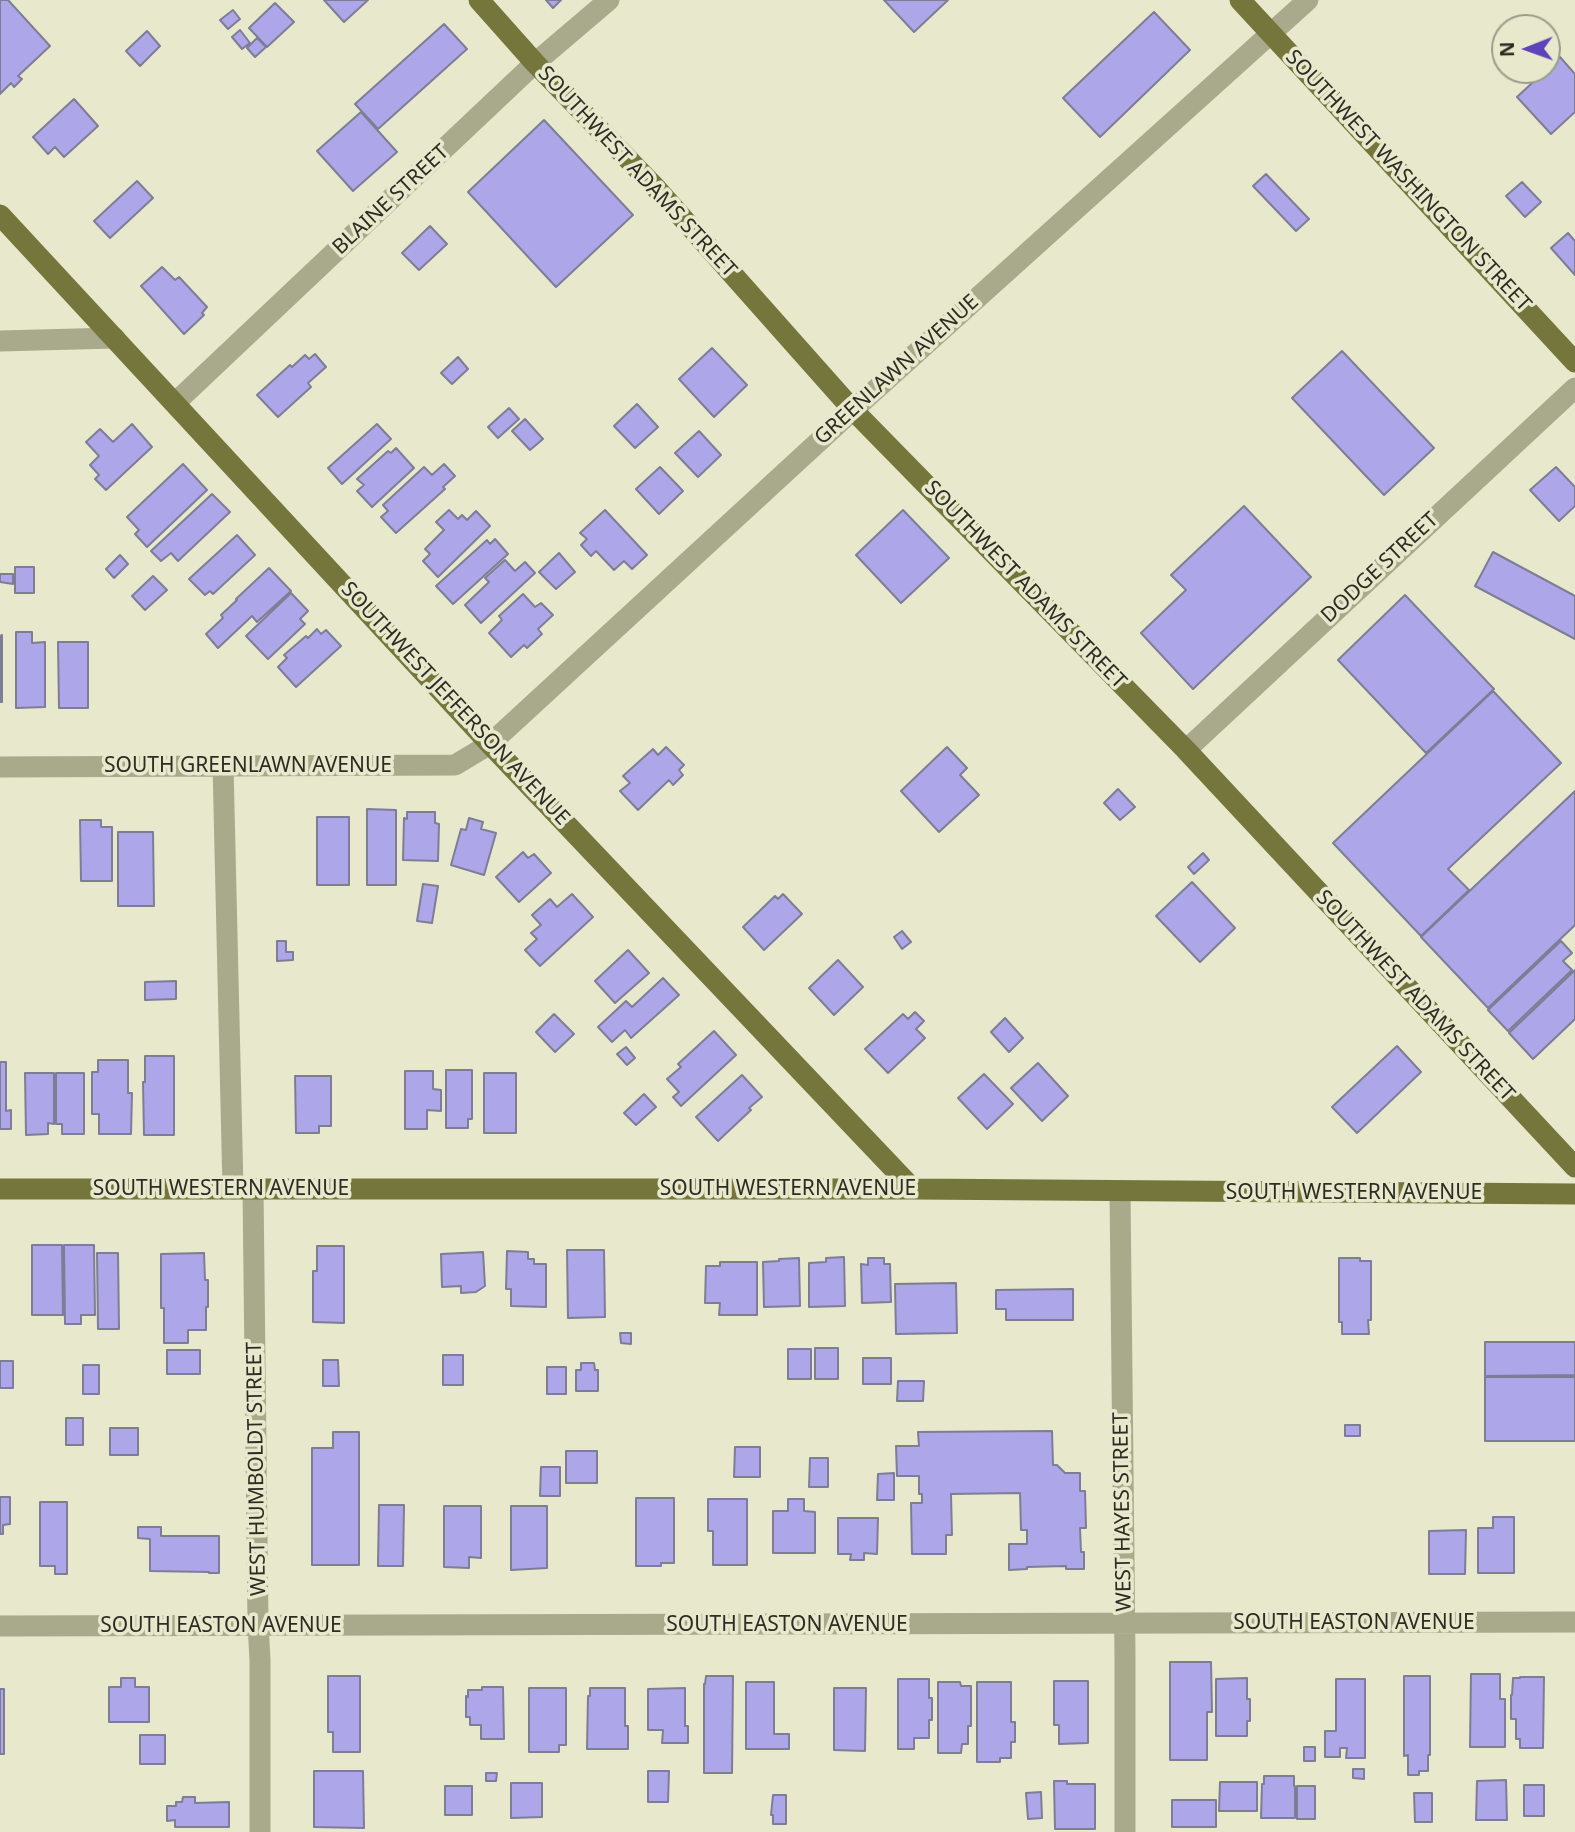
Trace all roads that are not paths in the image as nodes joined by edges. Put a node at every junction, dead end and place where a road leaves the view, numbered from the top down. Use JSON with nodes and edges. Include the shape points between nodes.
{"nodes":[{"id":1,"x":479,"y":0,"type":"edge"},
{"id":2,"x":609,"y":0,"type":"edge"},
{"id":3,"x":1240,"y":0,"type":"edge"},
{"id":4,"x":1308,"y":0,"type":"edge"},
{"id":5,"x":1271,"y":33,"type":"junction"},
{"id":6,"x":535,"y":63,"type":"junction"},
{"id":7,"x":0,"y":215,"type":"edge"},
{"id":8,"x":115,"y":338,"type":"junction"},
{"id":9,"x":0,"y":341,"type":"edge"},
{"id":10,"x":1575,"y":362,"type":"edge"},
{"id":11,"x":1575,"y":388,"type":"edge"},
{"id":12,"x":175,"y":403,"type":"junction"},
{"id":13,"x":853,"y":410,"type":"junction"},
{"id":14,"x":490,"y":744,"type":"junction"},
{"id":15,"x":1186,"y":750,"type":"junction"},
{"id":16,"x":223,"y":765,"type":"junction"},
{"id":17,"x":0,"y":767,"type":"edge"},
{"id":18,"x":1571,"y":1154,"type":"edge"},
{"id":19,"x":0,"y":1189,"type":"edge"},
{"id":20,"x":243,"y":1189,"type":"junction"},
{"id":21,"x":913,"y":1189,"type":"junction"},
{"id":22,"x":1120,"y":1191,"type":"junction"},
{"id":23,"x":1575,"y":1195,"type":"edge"},
{"id":24,"x":1575,"y":1622,"type":"edge"},
{"id":25,"x":1124,"y":1624,"type":"junction"},
{"id":26,"x":258,"y":1625,"type":"junction"},
{"id":27,"x":0,"y":1626,"type":"edge"},
{"id":28,"x":260,"y":1832,"type":"edge"},
{"id":29,"x":1125,"y":1832,"type":"edge"}],
"edges":[{"from":1,"to":6,"type":"main road","name":"SOUTHWEST ADAMS STREET"},
{"from":2,"to":6,"type":"street","name":"BLAINE STREET"},
{"from":3,"to":5,"type":"main road","name":"SOUTHWEST WASHINGTON STREET"},
{"from":4,"to":5,"type":"street","name":"GREENLAWN AVENUE"},
{"from":5,"to":10,"type":"main road","name":"SOUTHWEST WASHINGTON STREET"},
{"from":5,"to":13,"type":"street","name":"GREENLAWN AVENUE"},
{"from":6,"to":12,"type":"street","name":"BLAINE STREET"},
{"from":6,"to":13,"type":"main road","name":"SOUTHWEST ADAMS STREET","via":[[655,187]]},
{"from":7,"to":8,"type":"main road","name":"SOUTHWEST JEFFERSON AVENUE"},
{"from":8,"to":9,"type":"street"},
{"from":8,"to":12,"type":"main road","name":"SOUTHWEST JEFFERSON AVENUE"},
{"from":11,"to":15,"type":"street","name":"DODGE STREET"},
{"from":12,"to":14,"type":"main road","name":"SOUTHWEST JEFFERSON AVENUE"},
{"from":13,"to":14,"type":"street","name":"GREENLAWN AVENUE"},
{"from":13,"to":15,"type":"main road","name":"SOUTHWEST ADAMS STREET"},
{"from":14,"to":16,"type":"street","name":"SOUTH GREENLAWN AVENUE","via":[[455,765]]},
{"from":14,"to":21,"type":"main road","name":"SOUTHWEST JEFFERSON AVENUE"},
{"from":15,"to":18,"type":"main road","name":"SOUTHWEST ADAMS STREET"},
{"from":16,"to":17,"type":"street","name":"SOUTH GREENLAWN AVENUE"},
{"from":16,"to":20,"type":"street","name":"WEST HUMBOLDT STREET"},
{"from":19,"to":20,"type":"main road","name":"SOUTH WESTERN AVENUE"},
{"from":20,"to":21,"type":"main road","name":"SOUTH WESTERN AVENUE"},
{"from":20,"to":26,"type":"street","name":"WEST HUMBOLDT STREET"},
{"from":21,"to":22,"type":"main road","name":"SOUTH WESTERN AVENUE"},
{"from":22,"to":23,"type":"main road","name":"SOUTH WESTERN AVENUE"},
{"from":22,"to":25,"type":"street","name":"WEST HAYES STREET"},
{"from":24,"to":25,"type":"street","name":"SOUTH EASTON AVENUE"},
{"from":25,"to":26,"type":"street","name":"SOUTH EASTON AVENUE"},
{"from":25,"to":29,"type":"street","name":"WEST HAYES STREET"},
{"from":26,"to":27,"type":"street","name":"SOUTH EASTON AVENUE"},
{"from":26,"to":28,"type":"street","name":"WEST HUMBOLDT STREET"}]}
